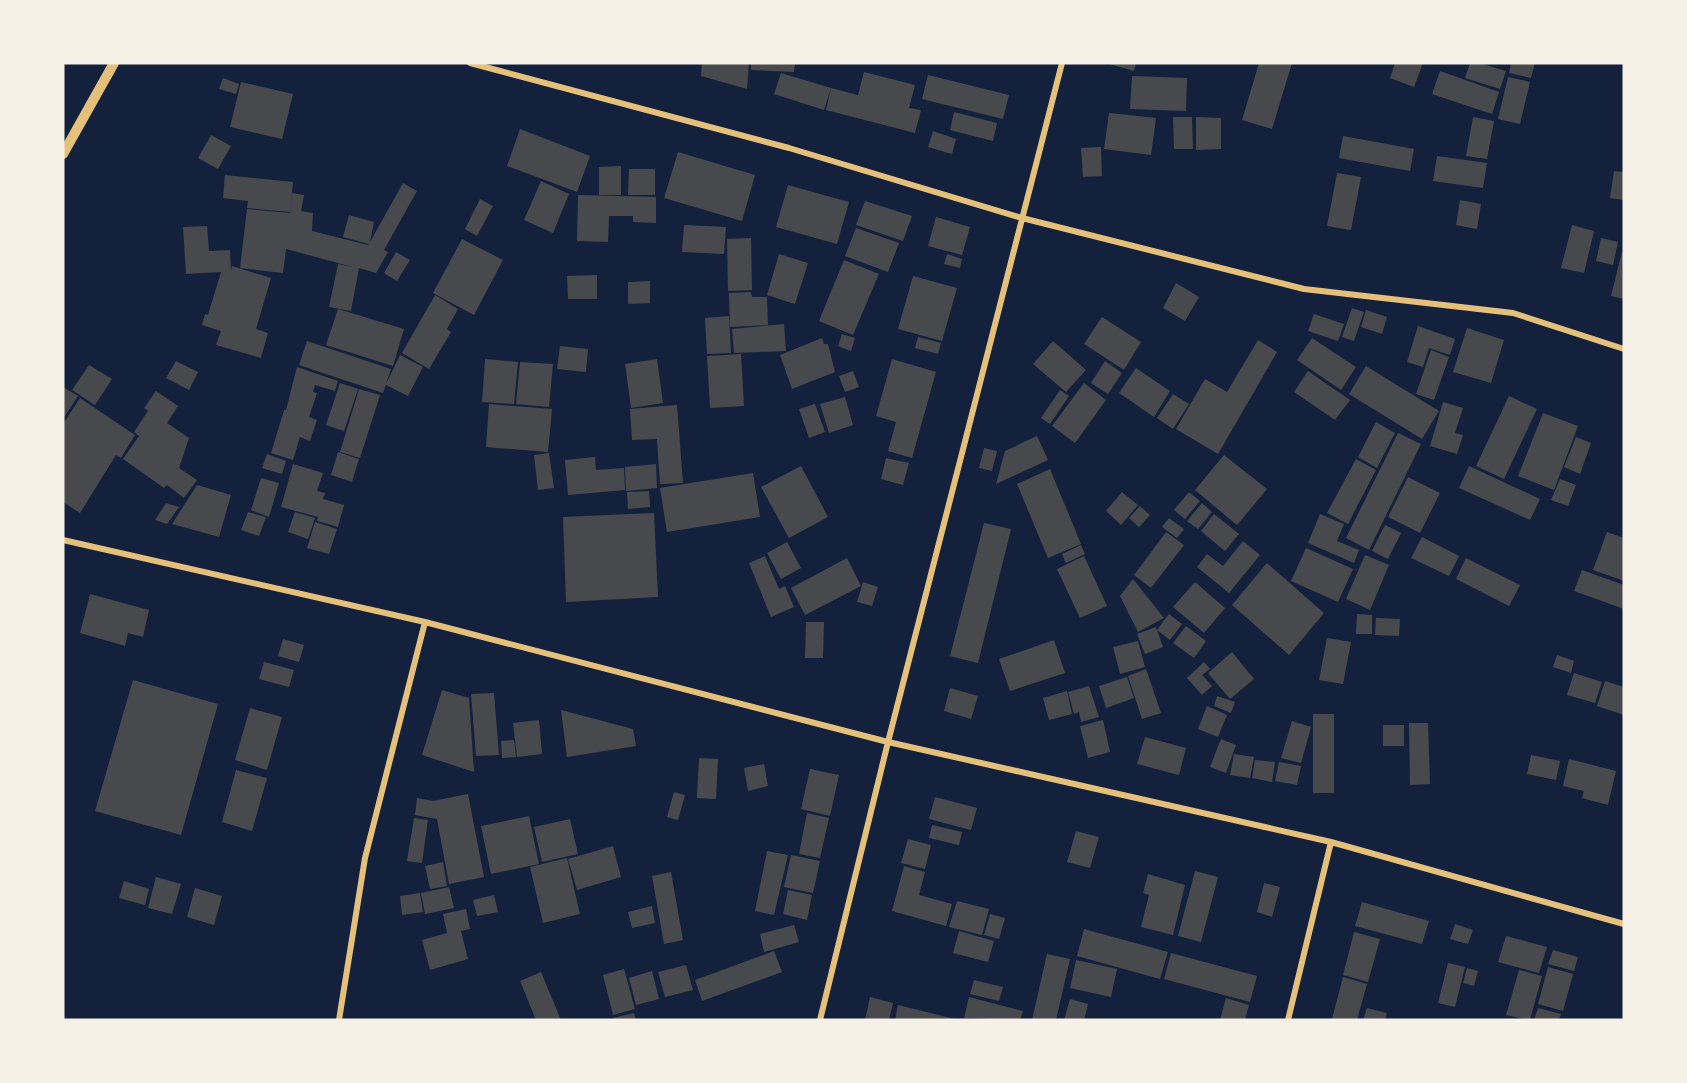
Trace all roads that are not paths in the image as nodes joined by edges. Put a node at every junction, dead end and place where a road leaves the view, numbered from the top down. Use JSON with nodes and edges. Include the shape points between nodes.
{"nodes":[{"id":1,"x":114,"y":63,"type":"edge"},
{"id":2,"x":470,"y":63,"type":"edge"},
{"id":3,"x":1062,"y":63,"type":"edge"},
{"id":4,"x":63,"y":154,"type":"edge"},
{"id":5,"x":1022,"y":218,"type":"junction"},
{"id":6,"x":1624,"y":349,"type":"edge"},
{"id":7,"x":63,"y":540,"type":"edge"},
{"id":8,"x":425,"y":622,"type":"junction"},
{"id":9,"x":888,"y":742,"type":"junction"},
{"id":10,"x":1331,"y":842,"type":"junction"},
{"id":11,"x":1624,"y":924,"type":"edge"},
{"id":12,"x":339,"y":1020,"type":"edge"},
{"id":13,"x":820,"y":1020,"type":"edge"},
{"id":14,"x":1288,"y":1020,"type":"edge"}],
"edges":[{"from":1,"to":4,"type":"street"},
{"from":2,"to":5,"type":"street","via":[[789,148]]},
{"from":3,"to":5,"type":"street"},
{"from":5,"to":6,"type":"street","via":[[1304,289],[1513,314]]},
{"from":5,"to":9,"type":"street"},
{"from":7,"to":8,"type":"street"},
{"from":8,"to":9,"type":"street"},
{"from":8,"to":12,"type":"street","via":[[365,858]]},
{"from":9,"to":10,"type":"street"},
{"from":9,"to":13,"type":"street"},
{"from":10,"to":11,"type":"street"},
{"from":10,"to":14,"type":"street"}]}
